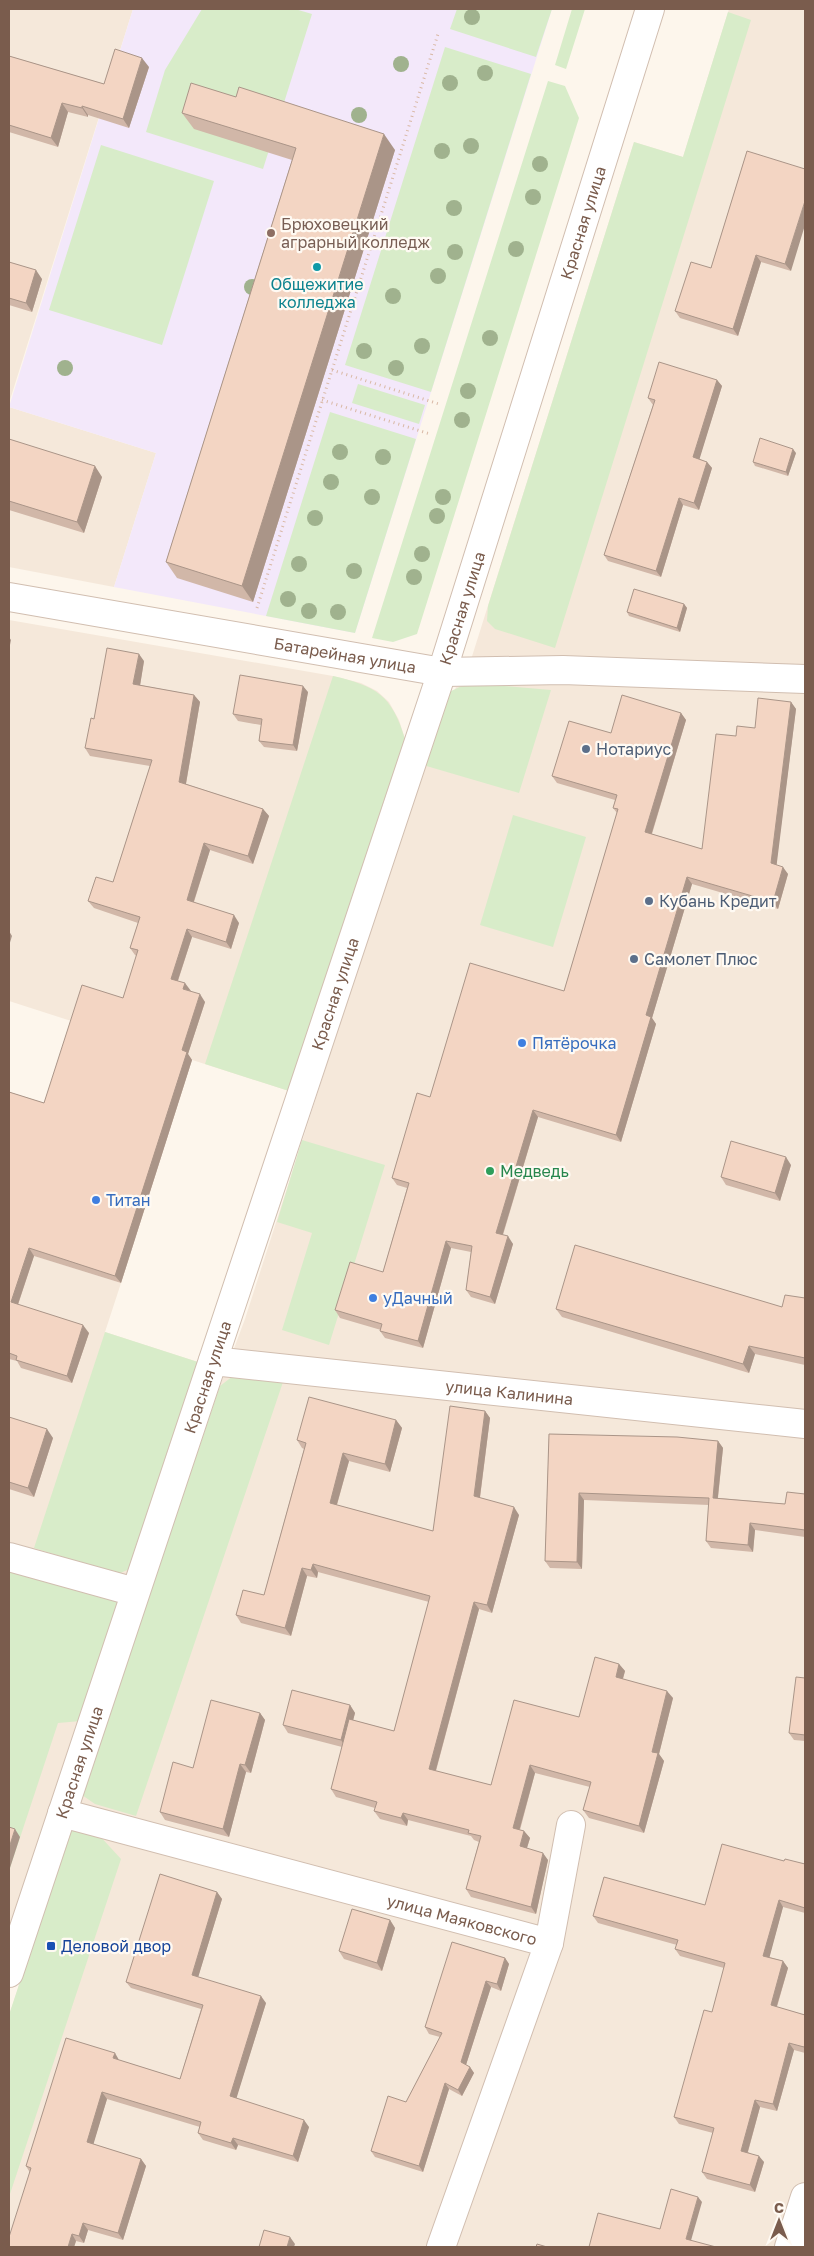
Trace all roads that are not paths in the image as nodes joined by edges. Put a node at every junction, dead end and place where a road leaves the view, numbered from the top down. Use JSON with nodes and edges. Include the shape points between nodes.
{"nodes":[{"id":1,"x":650,"y":9,"type":"edge"},
{"id":2,"x":9,"y":597,"type":"edge"},
{"id":3,"x":442,"y":672,"type":"junction"},
{"id":4,"x":805,"y":679,"type":"edge"},
{"id":5,"x":213,"y":1360,"type":"junction"},
{"id":6,"x":805,"y":1424,"type":"edge"},
{"id":7,"x":9,"y":1557,"type":"edge"},
{"id":8,"x":135,"y":1592,"type":"junction"},
{"id":9,"x":62,"y":1813,"type":"junction"},
{"id":10,"x":571,"y":1825,"type":"dead end"},
{"id":11,"x":549,"y":1943,"type":"junction"},
{"id":12,"x":9,"y":1973,"type":"edge"},
{"id":13,"x":805,"y":2197,"type":"edge"},
{"id":14,"x":441,"y":2247,"type":"edge"},
{"id":15,"x":789,"y":2247,"type":"edge"}],
"edges":[{"from":1,"to":3,"type":"street","name":"Красная улица"},
{"from":2,"to":3,"type":"street","name":"Батарейная улица"},
{"from":3,"to":4,"type":"street","name":"Батарейная улица","via":[[563,670]]},
{"from":3,"to":5,"type":"street","name":"Красная улица"},
{"from":5,"to":6,"type":"street","name":"улица Калинина"},
{"from":5,"to":8,"type":"street","name":"Красная улица"},
{"from":7,"to":8,"type":"street"},
{"from":8,"to":9,"type":"street","name":"Красная улица"},
{"from":9,"to":11,"type":"street","name":"улица Маяковского"},
{"from":9,"to":12,"type":"street","name":"Красная улица"},
{"from":10,"to":11,"type":"street"},
{"from":11,"to":14,"type":"street","name":"улица Маяковского"},
{"from":13,"to":15,"type":"street"}]}
